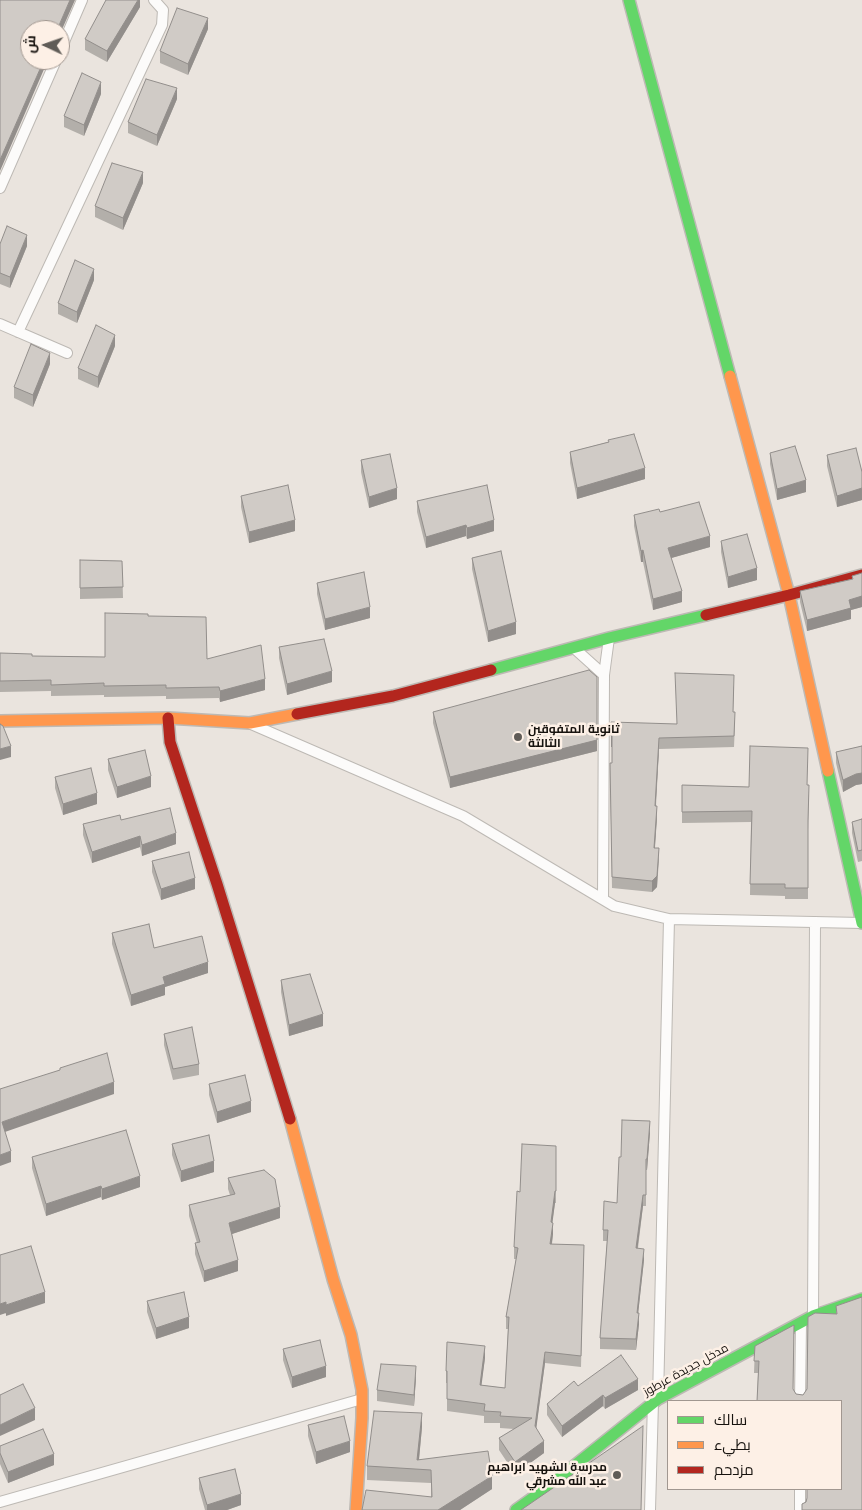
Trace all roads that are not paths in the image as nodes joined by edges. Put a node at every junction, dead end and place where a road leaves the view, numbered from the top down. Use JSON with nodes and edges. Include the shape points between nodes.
{"nodes":[{"id":1,"x":82,"y":0,"type":"edge"},
{"id":2,"x":154,"y":0,"type":"edge"},
{"id":3,"x":629,"y":0,"type":"edge"},
{"id":4,"x":70,"y":28,"type":"edge"},
{"id":5,"x":52,"y":70,"type":"edge"},
{"id":6,"x":0,"y":188,"type":"edge"},
{"id":7,"x":0,"y":324,"type":"edge"},
{"id":8,"x":18,"y":332,"type":"junction"},
{"id":9,"x":67,"y":353,"type":"dead end"},
{"id":10,"x":862,"y":575,"type":"edge"},
{"id":11,"x":789,"y":595,"type":"junction"},
{"id":12,"x":610,"y":638,"type":"junction"},
{"id":13,"x":574,"y":648,"type":"junction"},
{"id":14,"x":604,"y":675,"type":"junction"},
{"id":15,"x":168,"y":718,"type":"junction"},
{"id":16,"x":0,"y":721,"type":"edge"},
{"id":17,"x":250,"y":723,"type":"junction"},
{"id":18,"x":602,"y":900,"type":"junction"},
{"id":19,"x":669,"y":919,"type":"junction"},
{"id":20,"x":815,"y":922,"type":"junction"},
{"id":21,"x":862,"y":923,"type":"edge"},
{"id":22,"x":862,"y":1299,"type":"edge"},
{"id":23,"x":813,"y":1316,"type":"junction"},
{"id":24,"x":801,"y":1324,"type":"junction"},
{"id":25,"x":362,"y":1399,"type":"junction"},
{"id":26,"x":655,"y":1400,"type":"junction"},
{"id":27,"x":800,"y":1400,"type":"edge"},
{"id":28,"x":800,"y":1490,"type":"edge"},
{"id":29,"x":0,"y":1502,"type":"edge"},
{"id":30,"x":356,"y":1510,"type":"edge"},
{"id":31,"x":516,"y":1510,"type":"edge"},
{"id":32,"x":650,"y":1510,"type":"edge"},
{"id":33,"x":800,"y":1510,"type":"edge"}],
"edges":[{"from":1,"to":4,"type":"street"},
{"from":2,"to":8,"type":"street","via":[[163,10],[162,25]]},
{"from":3,"to":11,"type":"street"},
{"from":5,"to":6,"type":"street"},
{"from":7,"to":8,"type":"street"},
{"from":8,"to":9,"type":"street"},
{"from":10,"to":11,"type":"street"},
{"from":11,"to":12,"type":"street"},
{"from":11,"to":21,"type":"street"},
{"from":12,"to":13,"type":"street"},
{"from":12,"to":14,"type":"street"},
{"from":13,"to":14,"type":"street"},
{"from":13,"to":17,"type":"street","via":[[393,696]]},
{"from":14,"to":18,"type":"street"},
{"from":15,"to":16,"type":"street"},
{"from":15,"to":17,"type":"street"},
{"from":15,"to":25,"type":"street","via":[[170,742],[287,1108],[351,1334]]},
{"from":17,"to":18,"type":"street","via":[[463,816]]},
{"from":18,"to":19,"type":"street"},
{"from":19,"to":20,"type":"street"},
{"from":19,"to":26,"type":"street"},
{"from":20,"to":21,"type":"street"},
{"from":20,"to":23,"type":"street"},
{"from":22,"to":23,"type":"street","name":"مدخل جديدة عرطوز"},
{"from":23,"to":24,"type":"street","name":"مدخل جديدة عرطوز"},
{"from":24,"to":26,"type":"street","name":"مدخل جديدة عرطوز"},
{"from":24,"to":27,"type":"street"},
{"from":25,"to":29,"type":"street"},
{"from":25,"to":30,"type":"street"},
{"from":26,"to":31,"type":"street","name":"مدخل جديدة عرطوز"},
{"from":26,"to":32,"type":"street"},
{"from":28,"to":33,"type":"street"}]}
